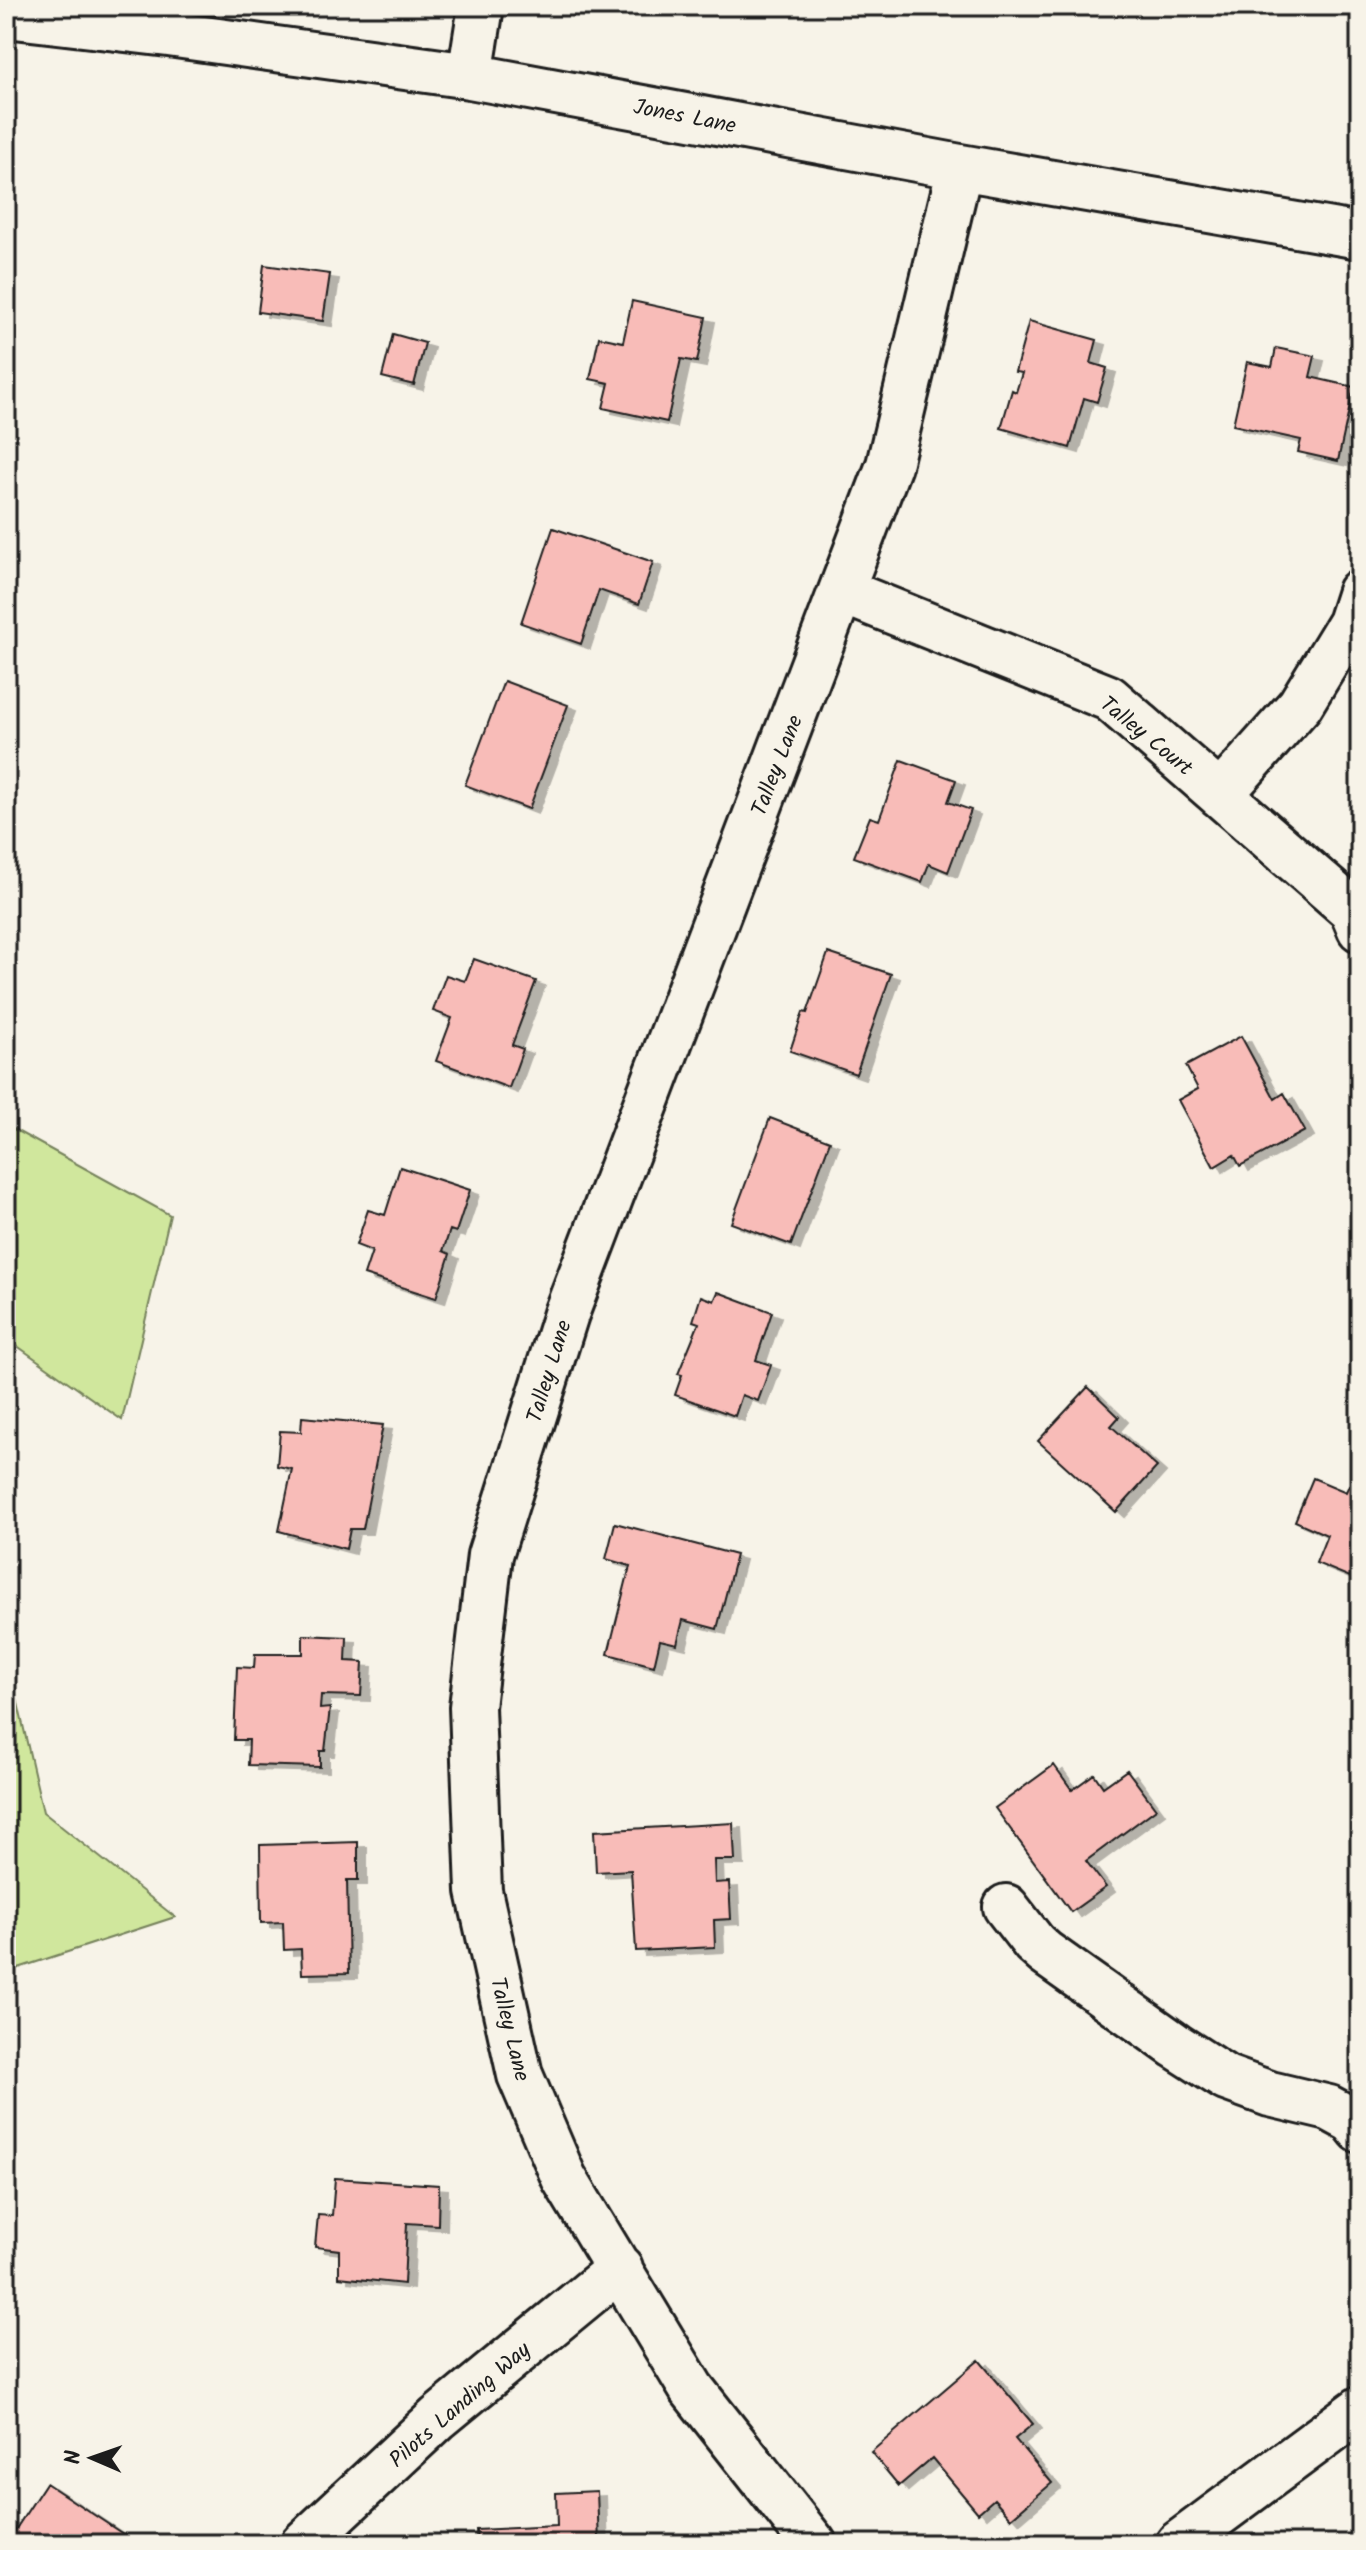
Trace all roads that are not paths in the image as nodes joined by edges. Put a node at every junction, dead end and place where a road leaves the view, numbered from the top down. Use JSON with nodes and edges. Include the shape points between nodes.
{"nodes":[{"id":1,"x":481,"y":6,"type":"edge"},
{"id":2,"x":6,"y":15,"type":"edge"},
{"id":3,"x":470,"y":76,"type":"junction"},
{"id":4,"x":960,"y":167,"type":"junction"},
{"id":5,"x":1360,"y":236,"type":"edge"},
{"id":6,"x":842,"y":591,"type":"junction"},
{"id":7,"x":1360,"y":592,"type":"edge"},
{"id":8,"x":1220,"y":795,"type":"junction"},
{"id":9,"x":1360,"y":929,"type":"edge"},
{"id":10,"x":1006,"y":1907,"type":"dead end"},
{"id":11,"x":1360,"y":2130,"type":"edge"},
{"id":12,"x":620,"y":2268,"type":"junction"},
{"id":13,"x":1360,"y":2409,"type":"edge"},
{"id":14,"x":303,"y":2544,"type":"edge"},
{"id":15,"x":814,"y":2544,"type":"edge"},
{"id":16,"x":1178,"y":2544,"type":"edge"}],
"edges":[{"from":1,"to":3,"type":"street"},
{"from":2,"to":3,"type":"street","name":"Jones Lane"},
{"from":3,"to":4,"type":"street","name":"Jones Lane"},
{"from":4,"to":5,"type":"street","name":"Jones Lane"},
{"from":4,"to":6,"type":"street","name":"Talley Lane","via":[[889,465]]},
{"from":6,"to":8,"type":"street","name":"Talley Court","via":[[1109,698]]},
{"from":6,"to":12,"type":"street","name":"Talley Lane","via":[[566,1314],[490,1555],[472,1707],[479,1891],[520,2075],[564,2178]]},
{"from":7,"to":8,"type":"street","via":[[1350,623],[1300,705]]},
{"from":8,"to":9,"type":"street","name":"Talley Court","via":[[1352,910]]},
{"from":10,"to":11,"type":"street","via":[[1045,1953],[1213,2070],[1270,2094],[1329,2108]]},
{"from":12,"to":14,"type":"street","name":"Pilots Landing Way","via":[[438,2418]]},
{"from":12,"to":15,"type":"street","name":"Talley Lane","via":[[691,2388]]},
{"from":13,"to":16,"type":"street"}]}
